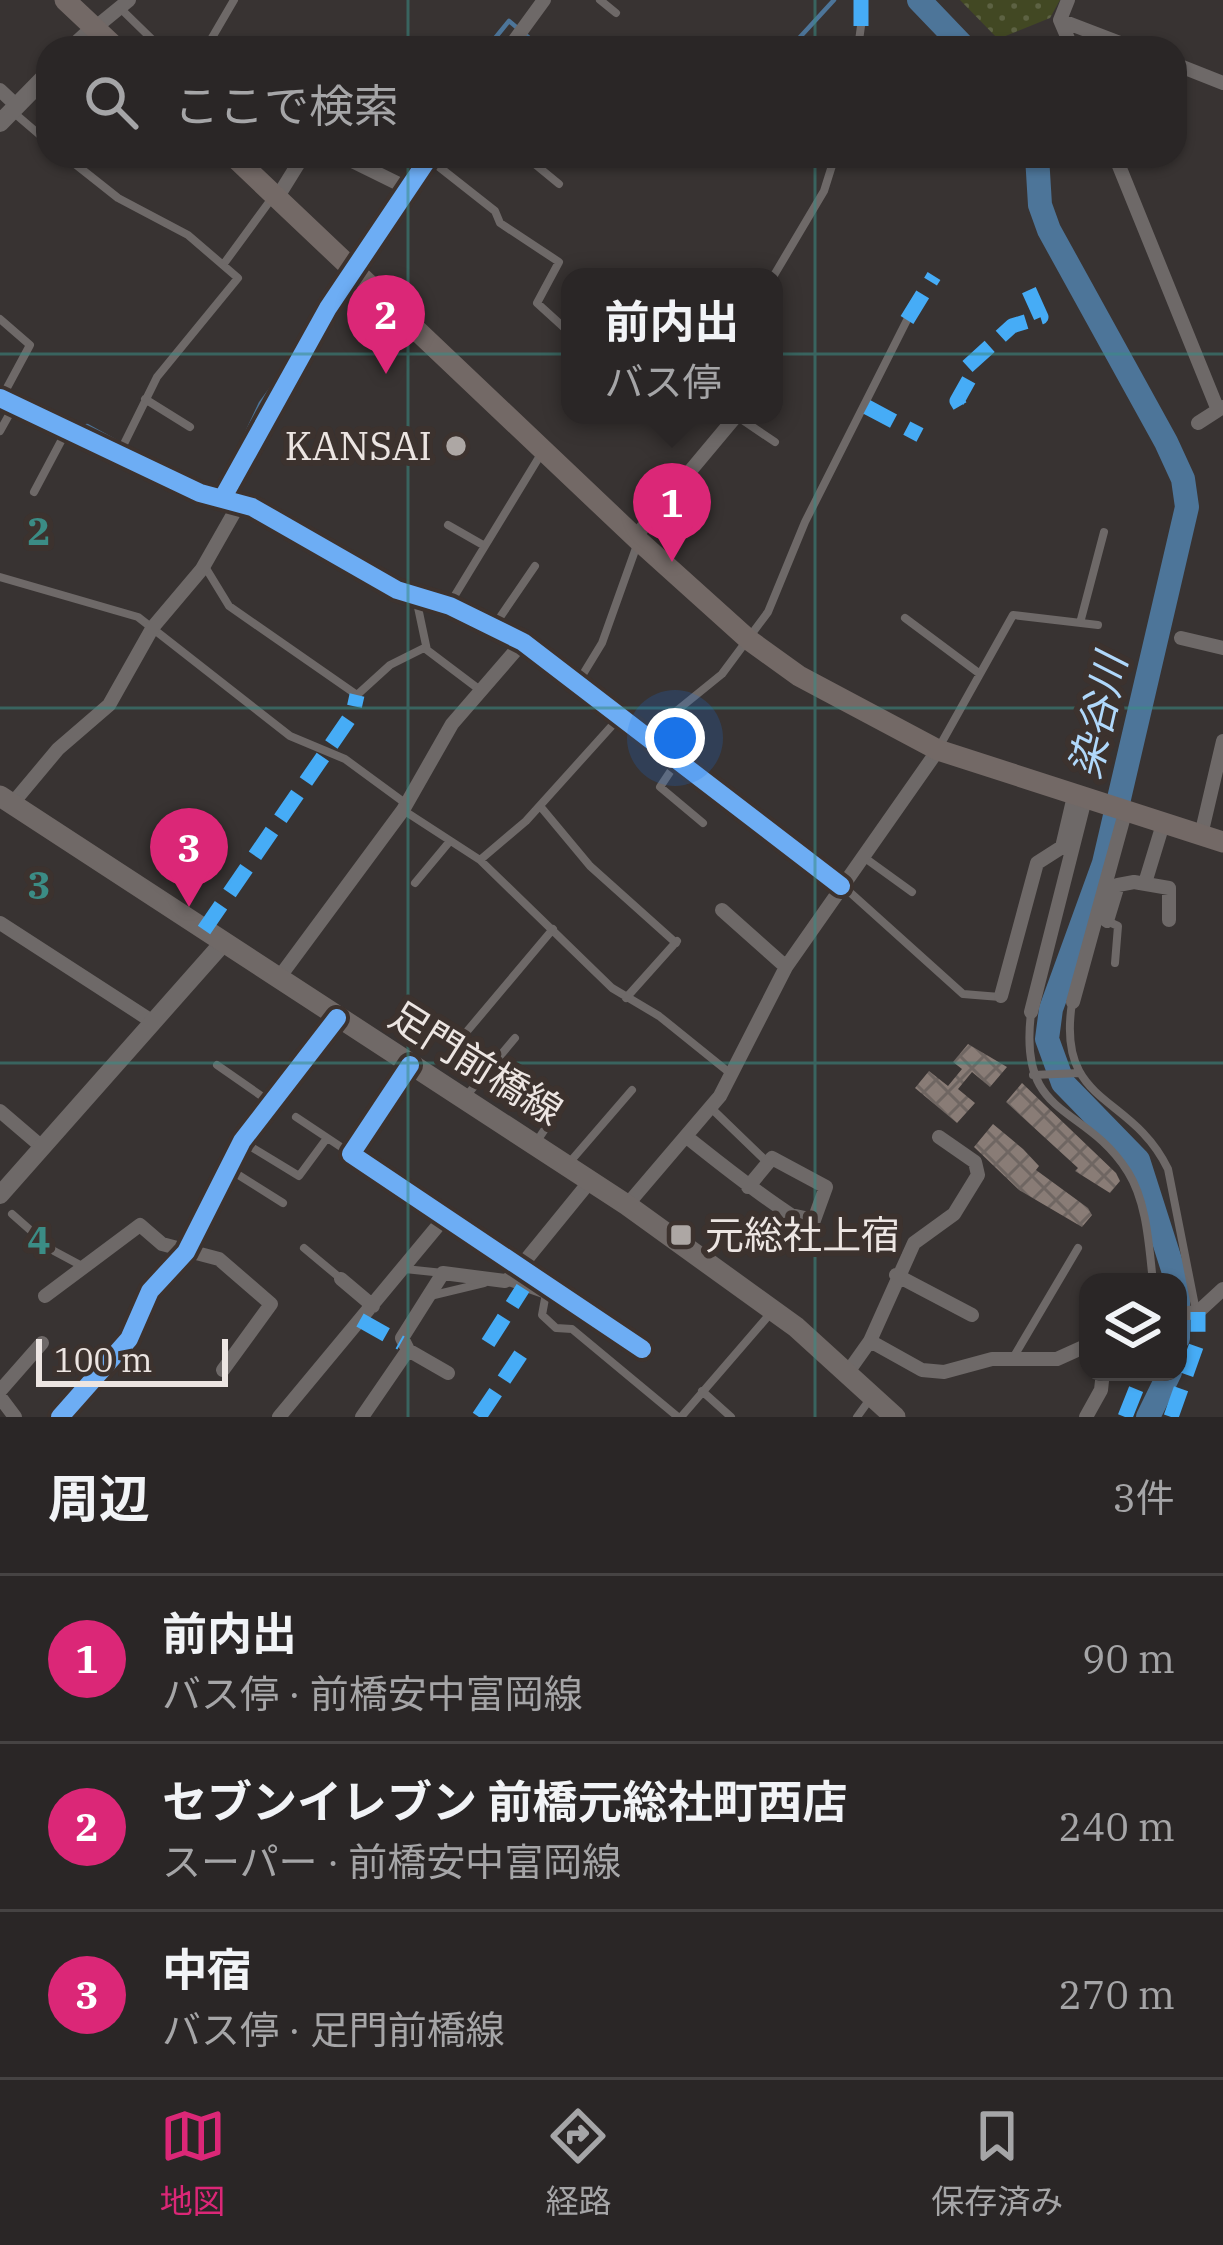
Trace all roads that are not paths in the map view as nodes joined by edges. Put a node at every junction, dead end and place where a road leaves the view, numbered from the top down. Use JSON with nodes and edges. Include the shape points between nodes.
{"nodes":[{"id":1,"x":65,"y":0,"type":"edge"},
{"id":2,"x":234,"y":0,"type":"edge"},
{"id":3,"x":544,"y":0,"type":"edge"},
{"id":4,"x":601,"y":0,"type":"edge"},
{"id":5,"x":1068,"y":0,"type":"edge"},
{"id":6,"x":125,"y":4,"type":"edge"},
{"id":7,"x":616,"y":13,"type":"dead end"},
{"id":8,"x":1060,"y":20,"type":"junction"},
{"id":9,"x":861,"y":26,"type":"dead end"},
{"id":10,"x":96,"y":27,"type":"junction"},
{"id":11,"x":86,"y":36,"type":"edge"},
{"id":12,"x":105,"y":36,"type":"edge"},
{"id":13,"x":150,"y":36,"type":"edge"},
{"id":14,"x":213,"y":36,"type":"edge"},
{"id":15,"x":518,"y":36,"type":"edge"},
{"id":16,"x":860,"y":36,"type":"edge"},
{"id":17,"x":1067,"y":36,"type":"edge"},
{"id":18,"x":1102,"y":36,"type":"edge"},
{"id":19,"x":1187,"y":69,"type":"edge"},
{"id":20,"x":1223,"y":83,"type":"edge"},
{"id":21,"x":36,"y":87,"type":"edge"},
{"id":22,"x":0,"y":90,"type":"edge"},
{"id":23,"x":10,"y":114,"type":"edge"},
{"id":24,"x":36,"y":133,"type":"edge"},
{"id":25,"x":80,"y":168,"type":"edge"},
{"id":26,"x":245,"y":168,"type":"edge"},
{"id":27,"x":295,"y":168,"type":"edge"},
{"id":28,"x":366,"y":168,"type":"edge"},
{"id":29,"x":421,"y":168,"type":"edge"},
{"id":30,"x":442,"y":168,"type":"edge"},
{"id":31,"x":540,"y":168,"type":"edge"},
{"id":32,"x":832,"y":168,"type":"edge"},
{"id":33,"x":1120,"y":168,"type":"edge"},
{"id":34,"x":559,"y":184,"type":"dead end"},
{"id":35,"x":407,"y":188,"type":"junction"},
{"id":36,"x":275,"y":197,"type":"junction"},
{"id":37,"x":223,"y":265,"type":"junction"},
{"id":38,"x":778,"y":268,"type":"edge"},
{"id":39,"x":353,"y":273,"type":"junction"},
{"id":40,"x":0,"y":319,"type":"edge"},
{"id":41,"x":907,"y":320,"type":"dead end"},
{"id":42,"x":561,"y":325,"type":"edge"},
{"id":43,"x":145,"y":399,"type":"junction"},
{"id":44,"x":5,"y":400,"type":"edge"},
{"id":45,"x":1220,"y":409,"type":"edge"},
{"id":46,"x":1198,"y":423,"type":"dead end"},
{"id":47,"x":730,"y":424,"type":"edge"},
{"id":48,"x":748,"y":424,"type":"edge"},
{"id":49,"x":69,"y":427,"type":"junction"},
{"id":50,"x":190,"y":427,"type":"dead end"},
{"id":51,"x":0,"y":431,"type":"edge"},
{"id":52,"x":775,"y":442,"type":"dead end"},
{"id":53,"x":543,"y":451,"type":"junction"},
{"id":54,"x":120,"y":452,"type":"junction"},
{"id":55,"x":34,"y":491,"type":"dead end"},
{"id":56,"x":222,"y":500,"type":"junction"},
{"id":57,"x":239,"y":504,"type":"junction"},
{"id":58,"x":448,"y":525,"type":"dead end"},
{"id":59,"x":1104,"y":532,"type":"dead end"},
{"id":60,"x":637,"y":539,"type":"junction"},
{"id":61,"x":484,"y":545,"type":"junction"},
{"id":62,"x":204,"y":565,"type":"junction"},
{"id":63,"x":535,"y":566,"type":"dead end"},
{"id":64,"x":0,"y":577,"type":"edge"},
{"id":65,"x":416,"y":598,"type":"junction"},
{"id":66,"x":448,"y":606,"type":"junction"},
{"id":67,"x":905,"y":618,"type":"dead end"},
{"id":68,"x":1080,"y":622,"type":"junction"},
{"id":69,"x":1098,"y":625,"type":"dead end"},
{"id":70,"x":153,"y":627,"type":"junction"},
{"id":71,"x":494,"y":628,"type":"junction"},
{"id":72,"x":1180,"y":638,"type":"dead end"},
{"id":73,"x":748,"y":640,"type":"junction"},
{"id":74,"x":523,"y":641,"type":"junction"},
{"id":75,"x":426,"y":647,"type":"junction"},
{"id":76,"x":1223,"y":648,"type":"edge"},
{"id":77,"x":980,"y":674,"type":"junction"},
{"id":78,"x":576,"y":686,"type":"junction"},
{"id":79,"x":480,"y":690,"type":"junction"},
{"id":80,"x":618,"y":719,"type":"junction"},
{"id":81,"x":648,"y":734,"type":"junction"},
{"id":82,"x":1223,"y":741,"type":"edge"},
{"id":83,"x":938,"y":750,"type":"junction"},
{"id":84,"x":679,"y":759,"type":"junction"},
{"id":85,"x":1084,"y":798,"type":"junction"},
{"id":86,"x":4,"y":802,"type":"edge"},
{"id":87,"x":540,"y":806,"type":"junction"},
{"id":88,"x":405,"y":807,"type":"junction"},
{"id":89,"x":1123,"y":813,"type":"junction"},
{"id":90,"x":703,"y":823,"type":"dead end"},
{"id":91,"x":1162,"y":824,"type":"junction"},
{"id":92,"x":1212,"y":838,"type":"edge"},
{"id":93,"x":450,"y":841,"type":"junction"},
{"id":94,"x":864,"y":857,"type":"junction"},
{"id":95,"x":480,"y":860,"type":"junction"},
{"id":96,"x":415,"y":883,"type":"dead end"},
{"id":97,"x":1145,"y":883,"type":"junction"},
{"id":98,"x":841,"y":886,"type":"junction"},
{"id":99,"x":913,"y":892,"type":"dead end"},
{"id":100,"x":722,"y":910,"type":"dead end"},
{"id":101,"x":1169,"y":920,"type":"dead end"},
{"id":102,"x":1107,"y":921,"type":"joint"},
{"id":103,"x":0,"y":923,"type":"edge"},
{"id":104,"x":553,"y":929,"type":"junction"},
{"id":105,"x":224,"y":943,"type":"junction"},
{"id":106,"x":1115,"y":963,"type":"dead end"},
{"id":107,"x":786,"y":967,"type":"junction"},
{"id":108,"x":278,"y":979,"type":"junction"},
{"id":109,"x":1001,"y":996,"type":"joint"},
{"id":110,"x":626,"y":998,"type":"junction"},
{"id":111,"x":1072,"y":1002,"type":"joint"},
{"id":112,"x":1031,"y":1012,"type":"joint"},
{"id":113,"x":338,"y":1018,"type":"junction"},
{"id":114,"x":153,"y":1022,"type":"junction"},
{"id":115,"x":515,"y":1038,"type":"dead end"},
{"id":116,"x":458,"y":1042,"type":"dead end"},
{"id":117,"x":218,"y":1065,"type":"dead end"},
{"id":118,"x":410,"y":1065,"type":"junction"},
{"id":119,"x":1078,"y":1073,"type":"junction"},
{"id":120,"x":733,"y":1075,"type":"junction"},
{"id":121,"x":1035,"y":1076,"type":"junction"},
{"id":122,"x":632,"y":1090,"type":"dead end"},
{"id":123,"x":565,"y":1099,"type":"dead end"},
{"id":124,"x":464,"y":1101,"type":"junction"},
{"id":125,"x":271,"y":1103,"type":"junction"},
{"id":126,"x":711,"y":1108,"type":"junction"},
{"id":127,"x":0,"y":1111,"type":"edge"},
{"id":128,"x":296,"y":1117,"type":"dead end"},
{"id":129,"x":939,"y":1137,"type":"dead end"},
{"id":130,"x":327,"y":1138,"type":"junction"},
{"id":131,"x":688,"y":1138,"type":"junction"},
{"id":132,"x":242,"y":1141,"type":"junction"},
{"id":133,"x":536,"y":1142,"type":"junction"},
{"id":134,"x":43,"y":1147,"type":"junction"},
{"id":135,"x":352,"y":1154,"type":"junction"},
{"id":136,"x":766,"y":1161,"type":"junction"},
{"id":137,"x":568,"y":1164,"type":"junction"},
{"id":138,"x":228,"y":1168,"type":"junction"},
{"id":139,"x":591,"y":1180,"type":"junction"},
{"id":140,"x":748,"y":1187,"type":"junction"},
{"id":141,"x":0,"y":1195,"type":"edge"},
{"id":142,"x":283,"y":1203,"type":"dead end"},
{"id":143,"x":627,"y":1205,"type":"junction"},
{"id":144,"x":12,"y":1214,"type":"dead end"},
{"id":145,"x":446,"y":1216,"type":"junction"},
{"id":146,"x":304,"y":1248,"type":"dead end"},
{"id":147,"x":1078,"y":1248,"type":"dead end"},
{"id":148,"x":186,"y":1252,"type":"junction"},
{"id":149,"x":520,"y":1264,"type":"junction"},
{"id":150,"x":82,"y":1266,"type":"junction"},
{"id":151,"x":404,"y":1269,"type":"junction"},
{"id":152,"x":442,"y":1273,"type":"junction"},
{"id":153,"x":1152,"y":1273,"type":"edge"},
{"id":154,"x":896,"y":1276,"type":"junction"},
{"id":155,"x":341,"y":1279,"type":"joint"},
{"id":156,"x":497,"y":1279,"type":"junction"},
{"id":157,"x":1223,"y":1288,"type":"edge"},
{"id":158,"x":545,"y":1291,"type":"junction"},
{"id":159,"x":45,"y":1296,"type":"dead end"},
{"id":160,"x":429,"y":1296,"type":"junction"},
{"id":161,"x":373,"y":1306,"type":"junction"},
{"id":162,"x":773,"y":1310,"type":"junction"},
{"id":163,"x":1189,"y":1313,"type":"edge"},
{"id":164,"x":972,"y":1315,"type":"dead end"},
{"id":165,"x":870,"y":1341,"type":"junction"},
{"id":166,"x":42,"y":1343,"type":"dead end"},
{"id":167,"x":642,"y":1349,"type":"dead end"},
{"id":168,"x":1079,"y":1349,"type":"edge"},
{"id":169,"x":408,"y":1350,"type":"junction"},
{"id":170,"x":1013,"y":1359,"type":"junction"},
{"id":171,"x":223,"y":1370,"type":"dead end"},
{"id":172,"x":848,"y":1372,"type":"junction"},
{"id":173,"x":448,"y":1373,"type":"dead end"},
{"id":174,"x":1102,"y":1381,"type":"edge"},
{"id":175,"x":702,"y":1391,"type":"junction"},
{"id":176,"x":0,"y":1394,"type":"edge"},
{"id":177,"x":873,"y":1395,"type":"junction"},
{"id":178,"x":15,"y":1417,"type":"edge"},
{"id":179,"x":60,"y":1417,"type":"edge"},
{"id":180,"x":279,"y":1417,"type":"edge"},
{"id":181,"x":362,"y":1417,"type":"edge"},
{"id":182,"x":679,"y":1417,"type":"edge"},
{"id":183,"x":731,"y":1417,"type":"edge"},
{"id":184,"x":857,"y":1417,"type":"edge"},
{"id":185,"x":895,"y":1417,"type":"edge"},
{"id":186,"x":1086,"y":1417,"type":"edge"}],
"edges":[{"from":1,"to":10,"type":"main road"},
{"from":2,"to":14,"type":"lane"},
{"from":3,"to":15,"type":"street"},
{"from":4,"to":7,"type":"lane"},
{"from":5,"to":8,"type":"street"},
{"from":6,"to":10,"type":"street"},
{"from":6,"to":13,"type":"lane"},
{"from":8,"to":17,"type":"street"},
{"from":8,"to":18,"type":"street"},
{"from":9,"to":16,"type":"lane"},
{"from":10,"to":11,"type":"street"},
{"from":10,"to":12,"type":"main road"},
{"from":19,"to":20,"type":"street"},
{"from":21,"to":23,"type":"street"},
{"from":22,"to":23,"type":"street"},
{"from":23,"to":24,"type":"lane"},
{"from":25,"to":37,"type":"lane"},
{"from":26,"to":36,"type":"main road"},
{"from":27,"to":36,"type":"street"},
{"from":28,"to":35,"type":"street"},
{"from":29,"to":35,"type":"street"},
{"from":30,"to":42,"type":"lane","via":[[500,224],[559,262],[537,303]]},
{"from":31,"to":34,"type":"lane"},
{"from":32,"to":38,"type":"lane"},
{"from":33,"to":45,"type":"street"},
{"from":35,"to":39,"type":"street"},
{"from":36,"to":37,"type":"lane"},
{"from":36,"to":39,"type":"main road"},
{"from":37,"to":43,"type":"lane","via":[[237,285],[178,348]]},
{"from":39,"to":53,"type":"main road"},
{"from":39,"to":56,"type":"street"},
{"from":40,"to":44,"type":"lane","via":[[30,345]]},
{"from":41,"to":73,"type":"lane"},
{"from":43,"to":50,"type":"lane"},
{"from":43,"to":54,"type":"lane"},
{"from":44,"to":49,"type":"street"},
{"from":44,"to":51,"type":"lane"},
{"from":45,"to":46,"type":"street"},
{"from":47,"to":60,"type":"street"},
{"from":48,"to":52,"type":"lane"},
{"from":49,"to":54,"type":"street"},
{"from":49,"to":55,"type":"lane"},
{"from":53,"to":60,"type":"main road"},
{"from":53,"to":61,"type":"lane"},
{"from":54,"to":56,"type":"street"},
{"from":56,"to":57,"type":"street"},
{"from":57,"to":62,"type":"street"},
{"from":57,"to":65,"type":"street"},
{"from":58,"to":61,"type":"lane"},
{"from":59,"to":68,"type":"lane"},
{"from":60,"to":73,"type":"main road"},
{"from":60,"to":78,"type":"lane","via":[[602,643]]},
{"from":61,"to":66,"type":"lane"},
{"from":62,"to":70,"type":"street"},
{"from":62,"to":75,"type":"lane","via":[[229,606],[357,695]]},
{"from":63,"to":71,"type":"lane"},
{"from":64,"to":70,"type":"lane"},
{"from":65,"to":66,"type":"street"},
{"from":65,"to":75,"type":"lane"},
{"from":66,"to":71,"type":"street"},
{"from":67,"to":77,"type":"lane"},
{"from":68,"to":69,"type":"lane"},
{"from":68,"to":77,"type":"lane","via":[[1012,615]]},
{"from":70,"to":86,"type":"street","via":[[109,705]]},
{"from":70,"to":88,"type":"lane","via":[[295,740],[345,759]]},
{"from":71,"to":74,"type":"street"},
{"from":72,"to":76,"type":"street"},
{"from":73,"to":81,"type":"lane","via":[[722,674]]},
{"from":73,"to":83,"type":"main road","via":[[836,700]]},
{"from":74,"to":78,"type":"street"},
{"from":74,"to":79,"type":"street"},
{"from":75,"to":79,"type":"lane"},
{"from":77,"to":83,"type":"lane"},
{"from":78,"to":80,"type":"street"},
{"from":79,"to":88,"type":"street"},
{"from":80,"to":81,"type":"street"},
{"from":80,"to":87,"type":"lane"},
{"from":81,"to":84,"type":"street"},
{"from":82,"to":92,"type":"street"},
{"from":83,"to":85,"type":"main road"},
{"from":83,"to":94,"type":"street"},
{"from":84,"to":90,"type":"lane","via":[[660,787]]},
{"from":84,"to":98,"type":"street"},
{"from":85,"to":89,"type":"main road"},
{"from":85,"to":109,"type":"street","via":[[1062,847],[1037,863]]},
{"from":85,"to":112,"type":"street"},
{"from":86,"to":105,"type":"main road","name":"足門前橋線"},
{"from":87,"to":95,"type":"lane"},
{"from":87,"to":110,"type":"lane","via":[[590,866],[678,941]]},
{"from":88,"to":93,"type":"lane"},
{"from":88,"to":108,"type":"street"},
{"from":89,"to":91,"type":"main road"},
{"from":89,"to":111,"type":"street"},
{"from":91,"to":92,"type":"main road"},
{"from":91,"to":97,"type":"street"},
{"from":93,"to":95,"type":"lane"},
{"from":93,"to":96,"type":"lane"},
{"from":94,"to":98,"type":"street"},
{"from":94,"to":99,"type":"lane"},
{"from":95,"to":104,"type":"lane"},
{"from":97,"to":101,"type":"street","via":[[1169,889]]},
{"from":97,"to":102,"type":"street","via":[[1118,885]]},
{"from":98,"to":107,"type":"street"},
{"from":98,"to":109,"type":"lane","via":[[963,994]]},
{"from":100,"to":107,"type":"street"},
{"from":102,"to":106,"type":"lane","via":[[1118,926]]},
{"from":103,"to":114,"type":"street"},
{"from":104,"to":110,"type":"lane"},
{"from":104,"to":116,"type":"lane"},
{"from":105,"to":108,"type":"main road","name":"足門前橋線"},
{"from":105,"to":114,"type":"street"},
{"from":107,"to":120,"type":"street"},
{"from":108,"to":113,"type":"main road","name":"足門前橋線"},
{"from":110,"to":120,"type":"lane"},
{"from":111,"to":119,"type":"lane","via":[[1067,1044]]},
{"from":112,"to":121,"type":"lane","via":[[1027,1047]]},
{"from":113,"to":118,"type":"main road","name":"足門前橋線"},
{"from":113,"to":125,"type":"street"},
{"from":114,"to":134,"type":"street"},
{"from":115,"to":124,"type":"lane"},
{"from":117,"to":125,"type":"lane"},
{"from":118,"to":124,"type":"main road","name":"足門前橋線"},
{"from":118,"to":135,"type":"street"},
{"from":119,"to":121,"type":"lane"},
{"from":119,"to":163,"type":"lane","via":[[1162,1158],[1179,1212]]},
{"from":120,"to":126,"type":"street"},
{"from":121,"to":153,"type":"lane","via":[[1128,1172]]},
{"from":122,"to":137,"type":"lane"},
{"from":123,"to":133,"type":"lane"},
{"from":124,"to":133,"type":"main road","name":"足門前橋線"},
{"from":125,"to":132,"type":"street"},
{"from":126,"to":131,"type":"street"},
{"from":126,"to":136,"type":"lane"},
{"from":127,"to":134,"type":"street"},
{"from":128,"to":130,"type":"lane"},
{"from":129,"to":154,"type":"street","via":[[975,1162],[978,1175],[953,1214],[918,1236]]},
{"from":130,"to":132,"type":"lane","via":[[299,1176]]},
{"from":130,"to":135,"type":"lane"},
{"from":131,"to":140,"type":"street"},
{"from":131,"to":143,"type":"street"},
{"from":132,"to":138,"type":"street"},
{"from":133,"to":137,"type":"main road","name":"足門前橋線"},
{"from":134,"to":141,"type":"street"},
{"from":135,"to":145,"type":"street"},
{"from":136,"to":140,"type":"street"},
{"from":136,"to":140,"type":"street","via":[[825,1183],[814,1220],[796,1218]]},
{"from":137,"to":139,"type":"main road","name":"足門前橋線"},
{"from":138,"to":142,"type":"lane"},
{"from":138,"to":148,"type":"street"},
{"from":139,"to":143,"type":"main road","name":"足門前橋線"},
{"from":139,"to":149,"type":"street"},
{"from":143,"to":162,"type":"main road","name":"足門前橋線"},
{"from":144,"to":150,"type":"lane"},
{"from":145,"to":149,"type":"street"},
{"from":145,"to":151,"type":"street"},
{"from":146,"to":155,"type":"lane"},
{"from":147,"to":170,"type":"lane"},
{"from":148,"to":150,"type":"street","via":[[140,1225]]},
{"from":148,"to":171,"type":"street","via":[[229,1266],[271,1304]]},
{"from":148,"to":179,"type":"street","via":[[143,1301],[129,1339]]},
{"from":149,"to":156,"type":"street"},
{"from":149,"to":158,"type":"street"},
{"from":150,"to":159,"type":"street"},
{"from":151,"to":152,"type":"lane"},
{"from":151,"to":161,"type":"street"},
{"from":152,"to":156,"type":"street"},
{"from":152,"to":160,"type":"street"},
{"from":154,"to":164,"type":"street"},
{"from":154,"to":165,"type":"street"},
{"from":155,"to":161,"type":"street"},
{"from":156,"to":158,"type":"lane"},
{"from":156,"to":160,"type":"lane"},
{"from":157,"to":163,"type":"street"},
{"from":158,"to":167,"type":"street"},
{"from":158,"to":182,"type":"lane","via":[[542,1316],[572,1329]]},
{"from":160,"to":169,"type":"street","via":[[402,1338]]},
{"from":161,"to":180,"type":"street"},
{"from":162,"to":172,"type":"main road","name":"足門前橋線"},
{"from":162,"to":175,"type":"lane"},
{"from":165,"to":170,"type":"street","via":[[922,1370]]},
{"from":165,"to":172,"type":"street"},
{"from":166,"to":176,"type":"street"},
{"from":168,"to":170,"type":"street","via":[[1057,1359]]},
{"from":169,"to":173,"type":"street"},
{"from":169,"to":181,"type":"street"},
{"from":172,"to":177,"type":"main road","name":"足門前橋線"},
{"from":174,"to":186,"type":"street"},
{"from":175,"to":182,"type":"lane"},
{"from":175,"to":183,"type":"lane"},
{"from":176,"to":178,"type":"street"},
{"from":177,"to":184,"type":"lane"},
{"from":177,"to":185,"type":"main road","name":"足門前橋線"}]}
